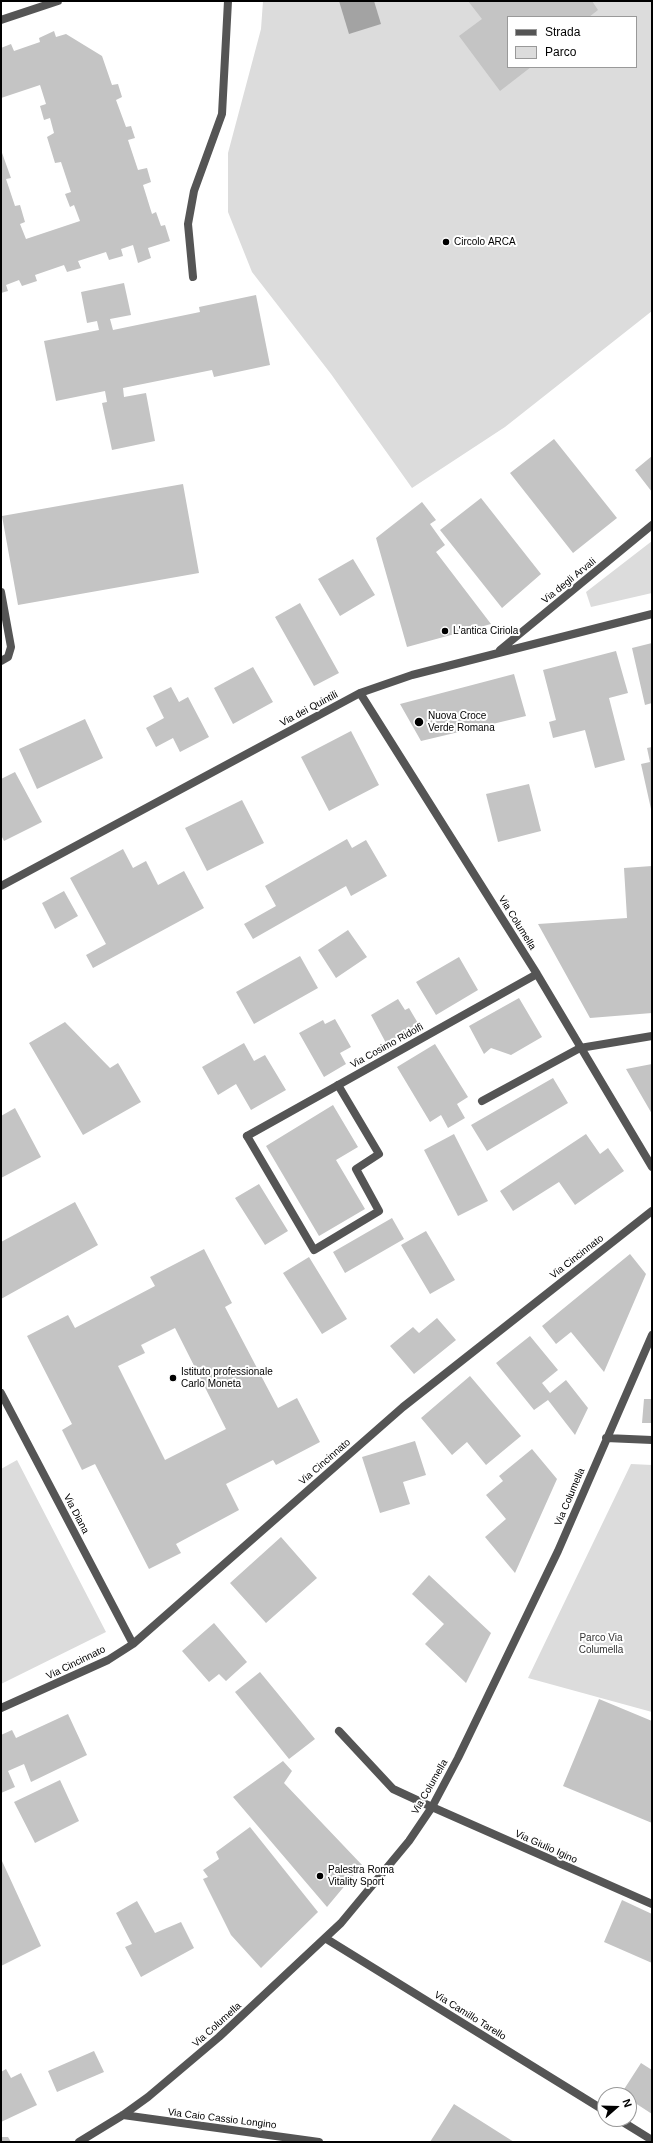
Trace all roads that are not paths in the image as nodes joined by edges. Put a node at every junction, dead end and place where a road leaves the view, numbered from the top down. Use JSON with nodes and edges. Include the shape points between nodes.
{"nodes":[{"id":1,"x":58,"y":1,"type":"edge"},
{"id":2,"x":228,"y":1,"type":"edge"},
{"id":3,"x":1,"y":20,"type":"edge"},
{"id":4,"x":193,"y":277,"type":"dead end"},
{"id":5,"x":652,"y":525,"type":"edge"},
{"id":6,"x":1,"y":592,"type":"edge"},
{"id":7,"x":652,"y":614,"type":"edge"},
{"id":8,"x":498,"y":652,"type":"junction"},
{"id":9,"x":1,"y":662,"type":"edge"},
{"id":10,"x":360,"y":693,"type":"junction"},
{"id":11,"x":1,"y":886,"type":"edge"},
{"id":12,"x":537,"y":974,"type":"junction"},
{"id":13,"x":652,"y":1036,"type":"edge"},
{"id":14,"x":580,"y":1048,"type":"junction"},
{"id":15,"x":338,"y":1085,"type":"junction"},
{"id":16,"x":482,"y":1101,"type":"dead end"},
{"id":17,"x":652,"y":1167,"type":"edge"},
{"id":18,"x":652,"y":1211,"type":"edge"},
{"id":19,"x":652,"y":1335,"type":"edge"},
{"id":20,"x":1,"y":1393,"type":"edge"},
{"id":21,"x":606,"y":1438,"type":"junction"},
{"id":22,"x":652,"y":1440,"type":"edge"},
{"id":23,"x":133,"y":1644,"type":"junction"},
{"id":24,"x":1,"y":1708,"type":"edge"},
{"id":25,"x":340,"y":1731,"type":"dead end"},
{"id":26,"x":432,"y":1807,"type":"junction"},
{"id":27,"x":652,"y":1904,"type":"edge"},
{"id":28,"x":325,"y":1938,"type":"junction"},
{"id":29,"x":597,"y":2106,"type":"edge"},
{"id":30,"x":123,"y":2116,"type":"junction"},
{"id":31,"x":631,"y":2127,"type":"edge"},
{"id":32,"x":652,"y":2140,"type":"edge"},
{"id":33,"x":79,"y":2142,"type":"edge"},
{"id":34,"x":319,"y":2142,"type":"edge"}],
"edges":[{"from":1,"to":3,"type":"street"},
{"from":2,"to":4,"type":"street","via":[[222,114],[194,191],[188,224]]},
{"from":5,"to":8,"type":"street","name":"Via degli Arvali"},
{"from":6,"to":9,"type":"street","via":[[11,647],[8,657]]},
{"from":7,"to":8,"type":"street","name":"Via dei Quintili"},
{"from":8,"to":10,"type":"street","name":"Via dei Quintili","via":[[412,675]]},
{"from":10,"to":11,"type":"street","name":"Via dei Quintili"},
{"from":10,"to":12,"type":"street","name":"Via Columella"},
{"from":12,"to":14,"type":"street","name":"Via Columella"},
{"from":12,"to":15,"type":"street","name":"Via Cosimo Ridolfi"},
{"from":13,"to":14,"type":"street"},
{"from":14,"to":16,"type":"street"},
{"from":14,"to":17,"type":"street","name":"Via Columella"},
{"from":15,"to":15,"type":"street","name":"Via Cosimo Ridolfi","via":[[247,1136],[314,1250],[379,1211],[356,1169],[379,1154]]},
{"from":18,"to":23,"type":"street","name":"Via Cincinnato","via":[[403,1407]]},
{"from":19,"to":21,"type":"street","name":"Via Columella"},
{"from":20,"to":23,"type":"street","name":"Via Diana"},
{"from":21,"to":22,"type":"street"},
{"from":21,"to":26,"type":"street","name":"Via Columella","via":[[558,1551]]},
{"from":23,"to":24,"type":"street","name":"Via Cincinnato","via":[[108,1660]]},
{"from":25,"to":26,"type":"street","name":"Via Giulio Igino","via":[[393,1789]]},
{"from":26,"to":27,"type":"street","name":"Via Giulio Igino"},
{"from":26,"to":28,"type":"street","name":"Via Columella","via":[[378,1880]]},
{"from":28,"to":29,"type":"street","name":"Via Camillo Tarello"},
{"from":28,"to":30,"type":"street","name":"Via Columella","via":[[219,2037],[170,2080]]},
{"from":30,"to":33,"type":"street","name":"Via Columella"},
{"from":30,"to":34,"type":"street","name":"Via Caio Cassio Longino"},
{"from":31,"to":32,"type":"street"}]}
